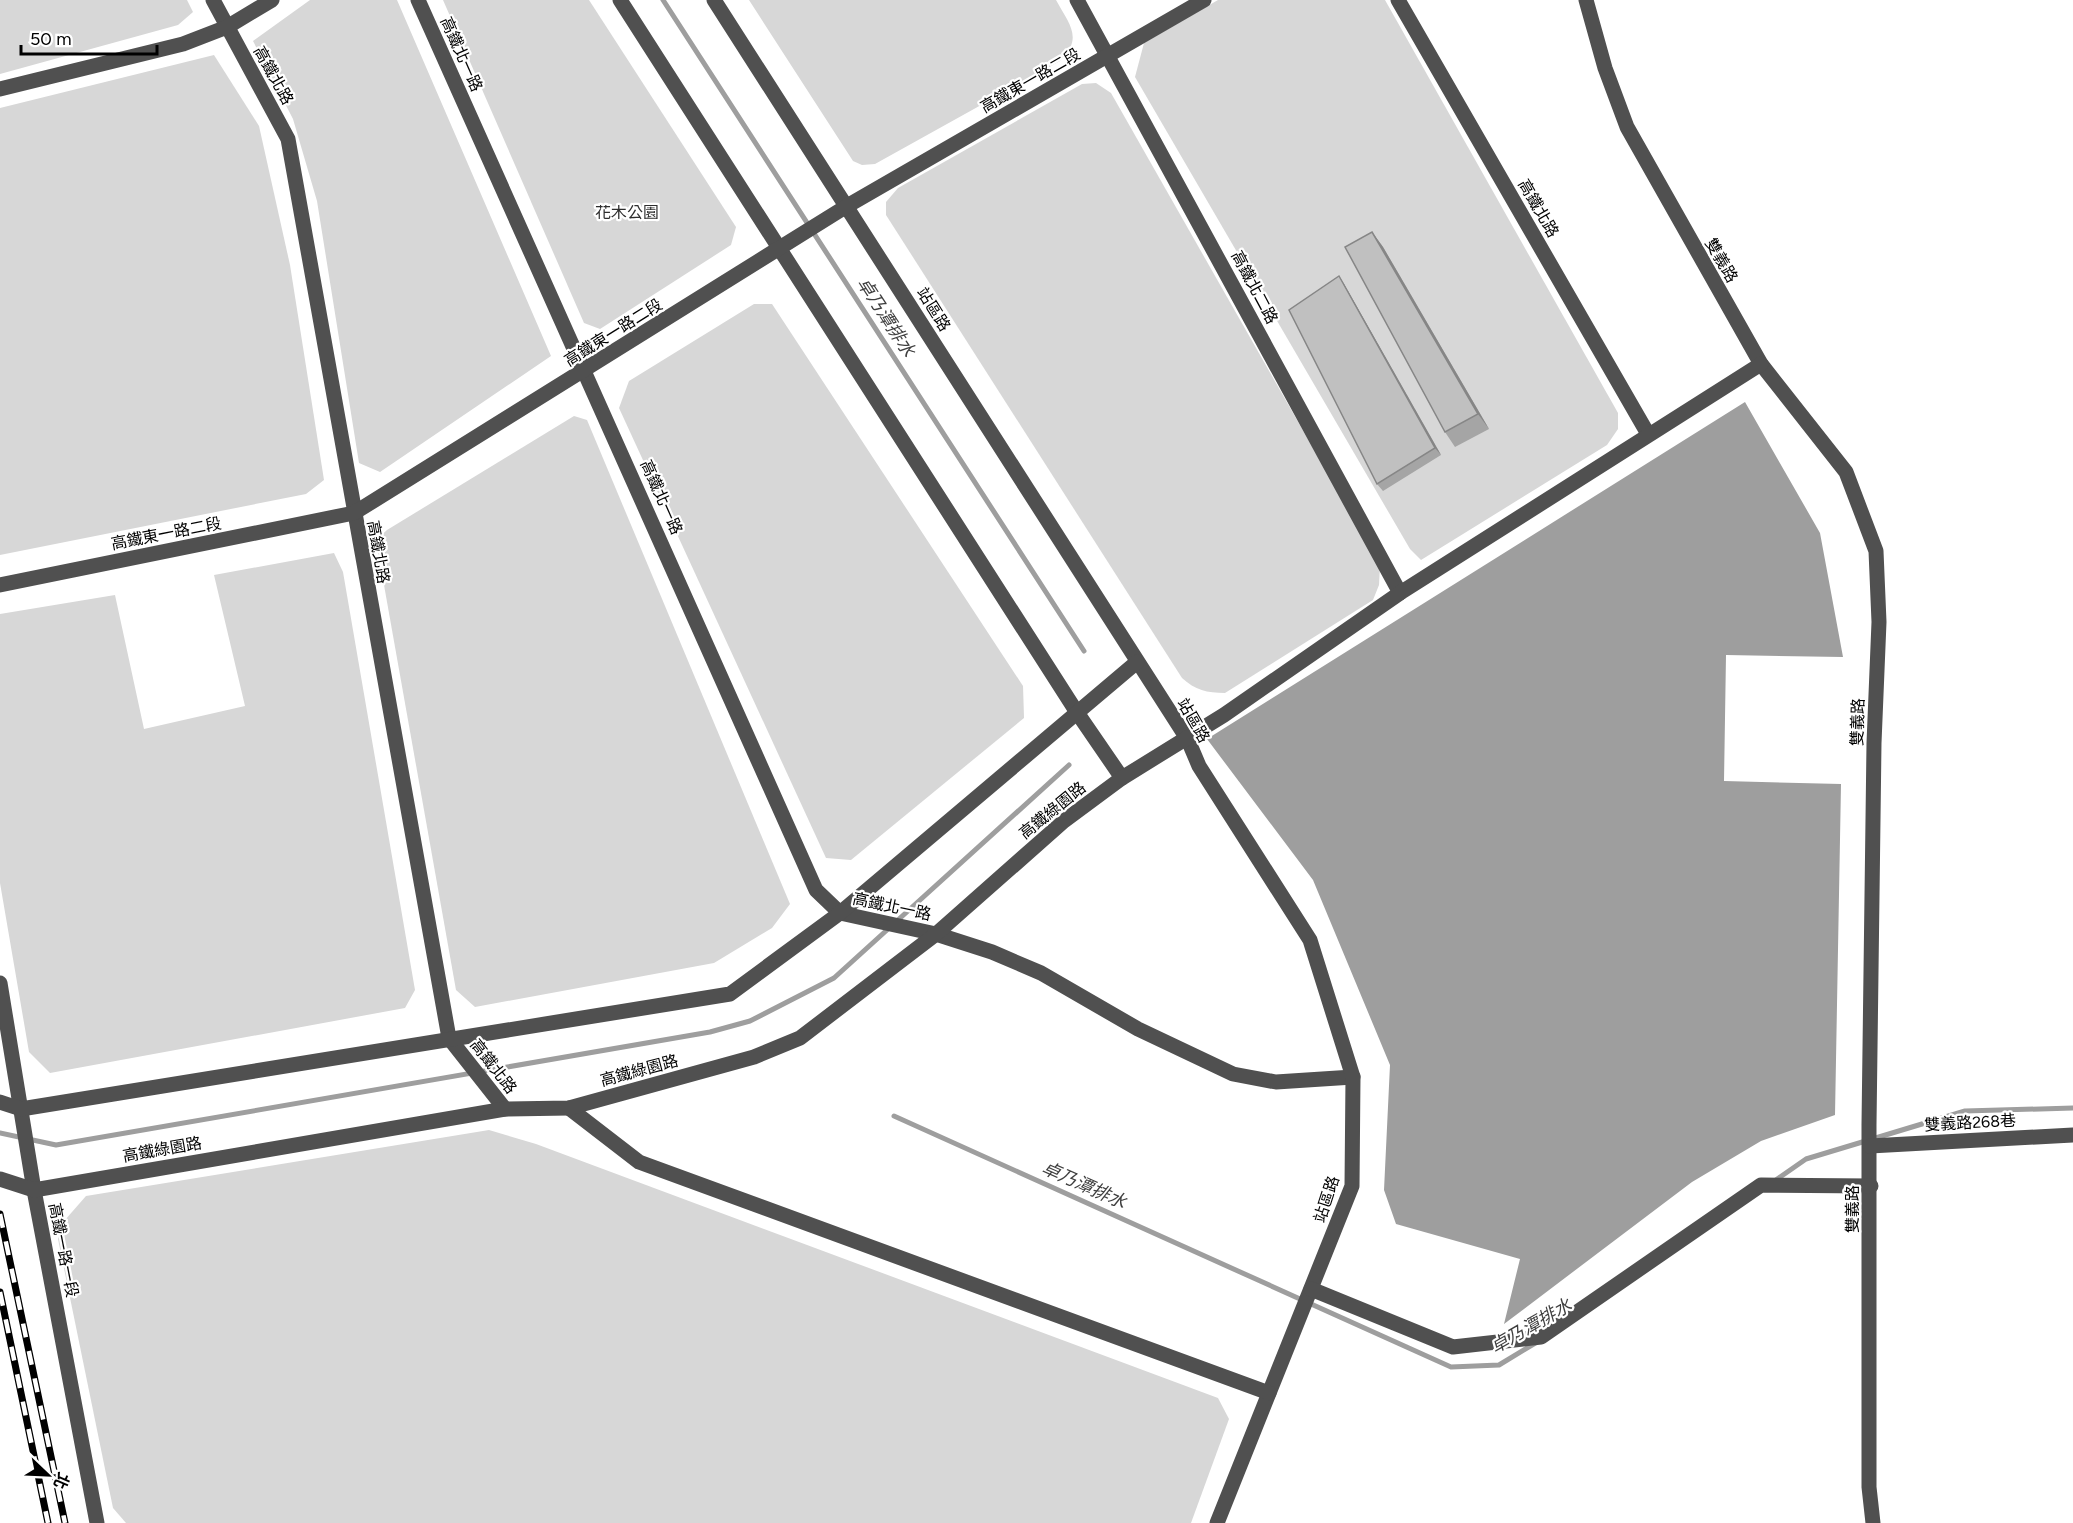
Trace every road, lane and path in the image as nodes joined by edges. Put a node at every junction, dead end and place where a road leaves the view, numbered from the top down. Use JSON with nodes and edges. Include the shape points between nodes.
{"nodes":[{"id":1,"x":213,"y":0,"type":"edge"},
{"id":2,"x":272,"y":0,"type":"edge"},
{"id":3,"x":418,"y":0,"type":"edge"},
{"id":4,"x":620,"y":0,"type":"edge"},
{"id":5,"x":714,"y":0,"type":"edge"},
{"id":6,"x":1077,"y":0,"type":"edge"},
{"id":7,"x":1204,"y":0,"type":"edge"},
{"id":8,"x":1398,"y":0,"type":"edge"},
{"id":9,"x":1586,"y":0,"type":"edge"},
{"id":10,"x":227,"y":27,"type":"junction"},
{"id":11,"x":1109,"y":55,"type":"junction"},
{"id":12,"x":0,"y":89,"type":"edge"},
{"id":13,"x":847,"y":206,"type":"junction"},
{"id":14,"x":781,"y":248,"type":"junction"},
{"id":15,"x":1761,"y":364,"type":"junction"},
{"id":16,"x":586,"y":370,"type":"junction"},
{"id":17,"x":1648,"y":434,"type":"junction"},
{"id":18,"x":354,"y":513,"type":"junction"},
{"id":19,"x":0,"y":585,"type":"edge"},
{"id":20,"x":1400,"y":593,"type":"junction"},
{"id":21,"x":1137,"y":662,"type":"junction"},
{"id":22,"x":1076,"y":711,"type":"junction"},
{"id":23,"x":1188,"y":740,"type":"junction"},
{"id":24,"x":1122,"y":778,"type":"junction"},
{"id":25,"x":840,"y":913,"type":"junction"},
{"id":26,"x":936,"y":934,"type":"junction"},
{"id":27,"x":0,"y":983,"type":"edge"},
{"id":28,"x":449,"y":1038,"type":"junction"},
{"id":29,"x":1353,"y":1077,"type":"junction"},
{"id":30,"x":0,"y":1102,"type":"edge"},
{"id":31,"x":569,"y":1108,"type":"junction"},
{"id":32,"x":21,"y":1109,"type":"junction"},
{"id":33,"x":505,"y":1109,"type":"junction"},
{"id":34,"x":2073,"y":1135,"type":"edge"},
{"id":35,"x":1870,"y":1146,"type":"junction"},
{"id":36,"x":0,"y":1179,"type":"edge"},
{"id":37,"x":1870,"y":1186,"type":"junction"},
{"id":38,"x":34,"y":1190,"type":"junction"},
{"id":39,"x":1310,"y":1291,"type":"junction"},
{"id":40,"x":1269,"y":1393,"type":"junction"},
{"id":41,"x":97,"y":1523,"type":"edge"},
{"id":42,"x":1217,"y":1523,"type":"edge"},
{"id":43,"x":1873,"y":1523,"type":"edge"}],
"edges":[{"from":1,"to":10,"type":"street","name":"高鐵北路"},
{"from":2,"to":10,"type":"street"},
{"from":3,"to":16,"type":"street","name":"高鐵北一路"},
{"from":4,"to":14,"type":"street"},
{"from":5,"to":13,"type":"street","name":"站區路"},
{"from":6,"to":11,"type":"street","name":"高鐵北二路"},
{"from":7,"to":11,"type":"street","name":"高鐵東一路二段"},
{"from":8,"to":17,"type":"street","name":"高鐵北路"},
{"from":9,"to":15,"type":"street","name":"雙義路","via":[[1627,127]]},
{"from":10,"to":12,"type":"street","via":[[183,44]]},
{"from":10,"to":18,"type":"street","name":"高鐵北路","via":[[288,139]]},
{"from":11,"to":13,"type":"street","name":"高鐵東一路二段"},
{"from":11,"to":20,"type":"street","name":"高鐵北二路"},
{"from":13,"to":14,"type":"street","name":"高鐵東一路二段"},
{"from":13,"to":21,"type":"street","name":"站區路"},
{"from":14,"to":16,"type":"street","name":"高鐵東一路二段"},
{"from":14,"to":22,"type":"street"},
{"from":15,"to":17,"type":"street","name":"高鐵綠園路"},
{"from":15,"to":35,"type":"street","name":"雙義路","via":[[1846,472],[1876,551],[1879,622]]},
{"from":16,"to":18,"type":"street","name":"高鐵東一路二段"},
{"from":16,"to":25,"type":"street","name":"高鐵北一路","via":[[816,890]]},
{"from":17,"to":20,"type":"street","name":"高鐵綠園路"},
{"from":18,"to":19,"type":"street","name":"高鐵東一路二段"},
{"from":18,"to":28,"type":"street","name":"高鐵北路"},
{"from":20,"to":23,"type":"street","name":"高鐵綠園路"},
{"from":21,"to":22,"type":"street"},
{"from":21,"to":23,"type":"street","name":"站區路"},
{"from":22,"to":24,"type":"street"},
{"from":22,"to":25,"type":"street"},
{"from":23,"to":24,"type":"street","name":"高鐵綠園路"},
{"from":23,"to":29,"type":"street","name":"站區路","via":[[1199,766],[1310,940]]},
{"from":24,"to":26,"type":"street","name":"高鐵綠園路","via":[[1064,821]]},
{"from":25,"to":26,"type":"street","name":"高鐵北一路"},
{"from":25,"to":28,"type":"street","via":[[730,994]]},
{"from":26,"to":29,"type":"street","name":"高鐵北一路","via":[[1041,973],[1138,1029],[1233,1074],[1276,1082]]},
{"from":26,"to":31,"type":"street","name":"高鐵綠園路","via":[[800,1038],[754,1057]]},
{"from":27,"to":32,"type":"street","name":"高鐵一路一段"},
{"from":28,"to":32,"type":"street"},
{"from":28,"to":33,"type":"street","name":"高鐵北路"},
{"from":29,"to":39,"type":"street","name":"站區路","via":[[1353,1186]]},
{"from":30,"to":32,"type":"street"},
{"from":31,"to":33,"type":"street","name":"高鐵綠園路"},
{"from":31,"to":40,"type":"street","via":[[639,1162]]},
{"from":32,"to":38,"type":"street","name":"高鐵一路一段"},
{"from":33,"to":38,"type":"street","name":"高鐵綠園路"},
{"from":34,"to":35,"type":"street","name":"雙義路268巷"},
{"from":35,"to":37,"type":"street","name":"雙義路"},
{"from":36,"to":38,"type":"street","name":"高鐵綠園路"},
{"from":37,"to":39,"type":"street","via":[[1761,1185],[1541,1337],[1453,1347]]},
{"from":37,"to":43,"type":"street","name":"雙義路","via":[[1869,1487]]},
{"from":38,"to":41,"type":"street","name":"高鐵一路一段"},
{"from":39,"to":40,"type":"street","name":"站區路"},
{"from":40,"to":42,"type":"street","name":"站區路"}]}
